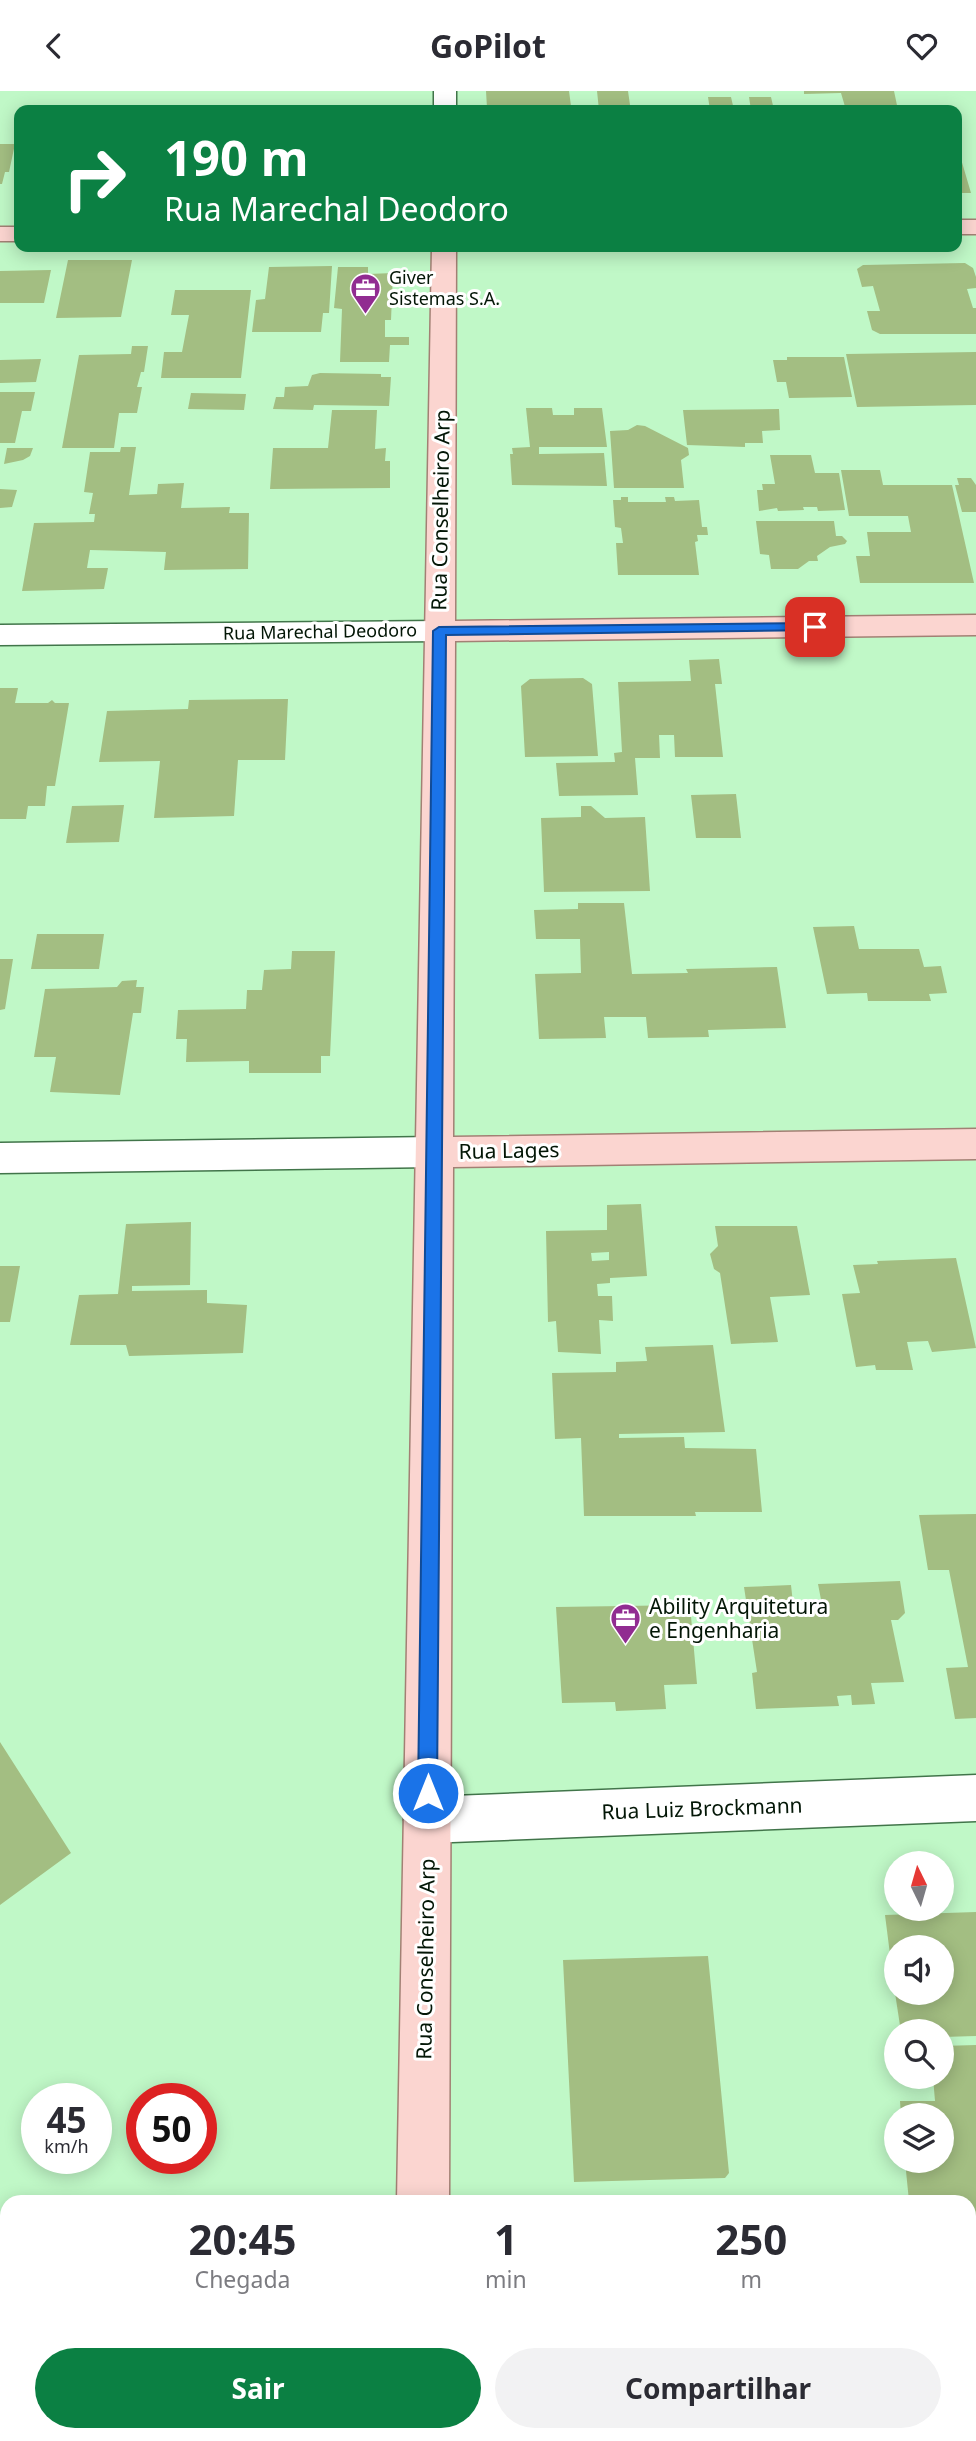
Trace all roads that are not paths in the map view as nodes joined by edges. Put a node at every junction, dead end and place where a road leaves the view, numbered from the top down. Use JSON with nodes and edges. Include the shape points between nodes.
{"nodes":[{"id":1,"x":444,"y":252,"type":"edge"},
{"id":2,"x":976,"y":625,"type":"edge"},
{"id":3,"x":439,"y":631,"type":"junction"},
{"id":4,"x":0,"y":635,"type":"edge"},
{"id":5,"x":976,"y":1144,"type":"edge"},
{"id":6,"x":434,"y":1152,"type":"junction"},
{"id":7,"x":0,"y":1158,"type":"edge"},
{"id":8,"x":976,"y":1798,"type":"edge"},
{"id":9,"x":427,"y":1820,"type":"junction"},
{"id":10,"x":423,"y":2195,"type":"edge"}],
"edges":[{"from":1,"to":3,"type":"main road","name":"Rua Conselheiro Arp"},
{"from":2,"to":3,"type":"main road","name":"Rua Marechal Deodoro"},
{"from":3,"to":4,"type":"street","name":"Rua Marechal Deodoro"},
{"from":3,"to":6,"type":"main road","name":"Rua Conselheiro Arp"},
{"from":5,"to":6,"type":"main road","name":"Rua Lages"},
{"from":6,"to":7,"type":"street","name":"Rua Lages"},
{"from":6,"to":9,"type":"main road","name":"Rua Conselheiro Arp"},
{"from":8,"to":9,"type":"street","name":"Rua Luiz Brockmann"},
{"from":9,"to":10,"type":"main road","name":"Rua Conselheiro Arp"}]}
